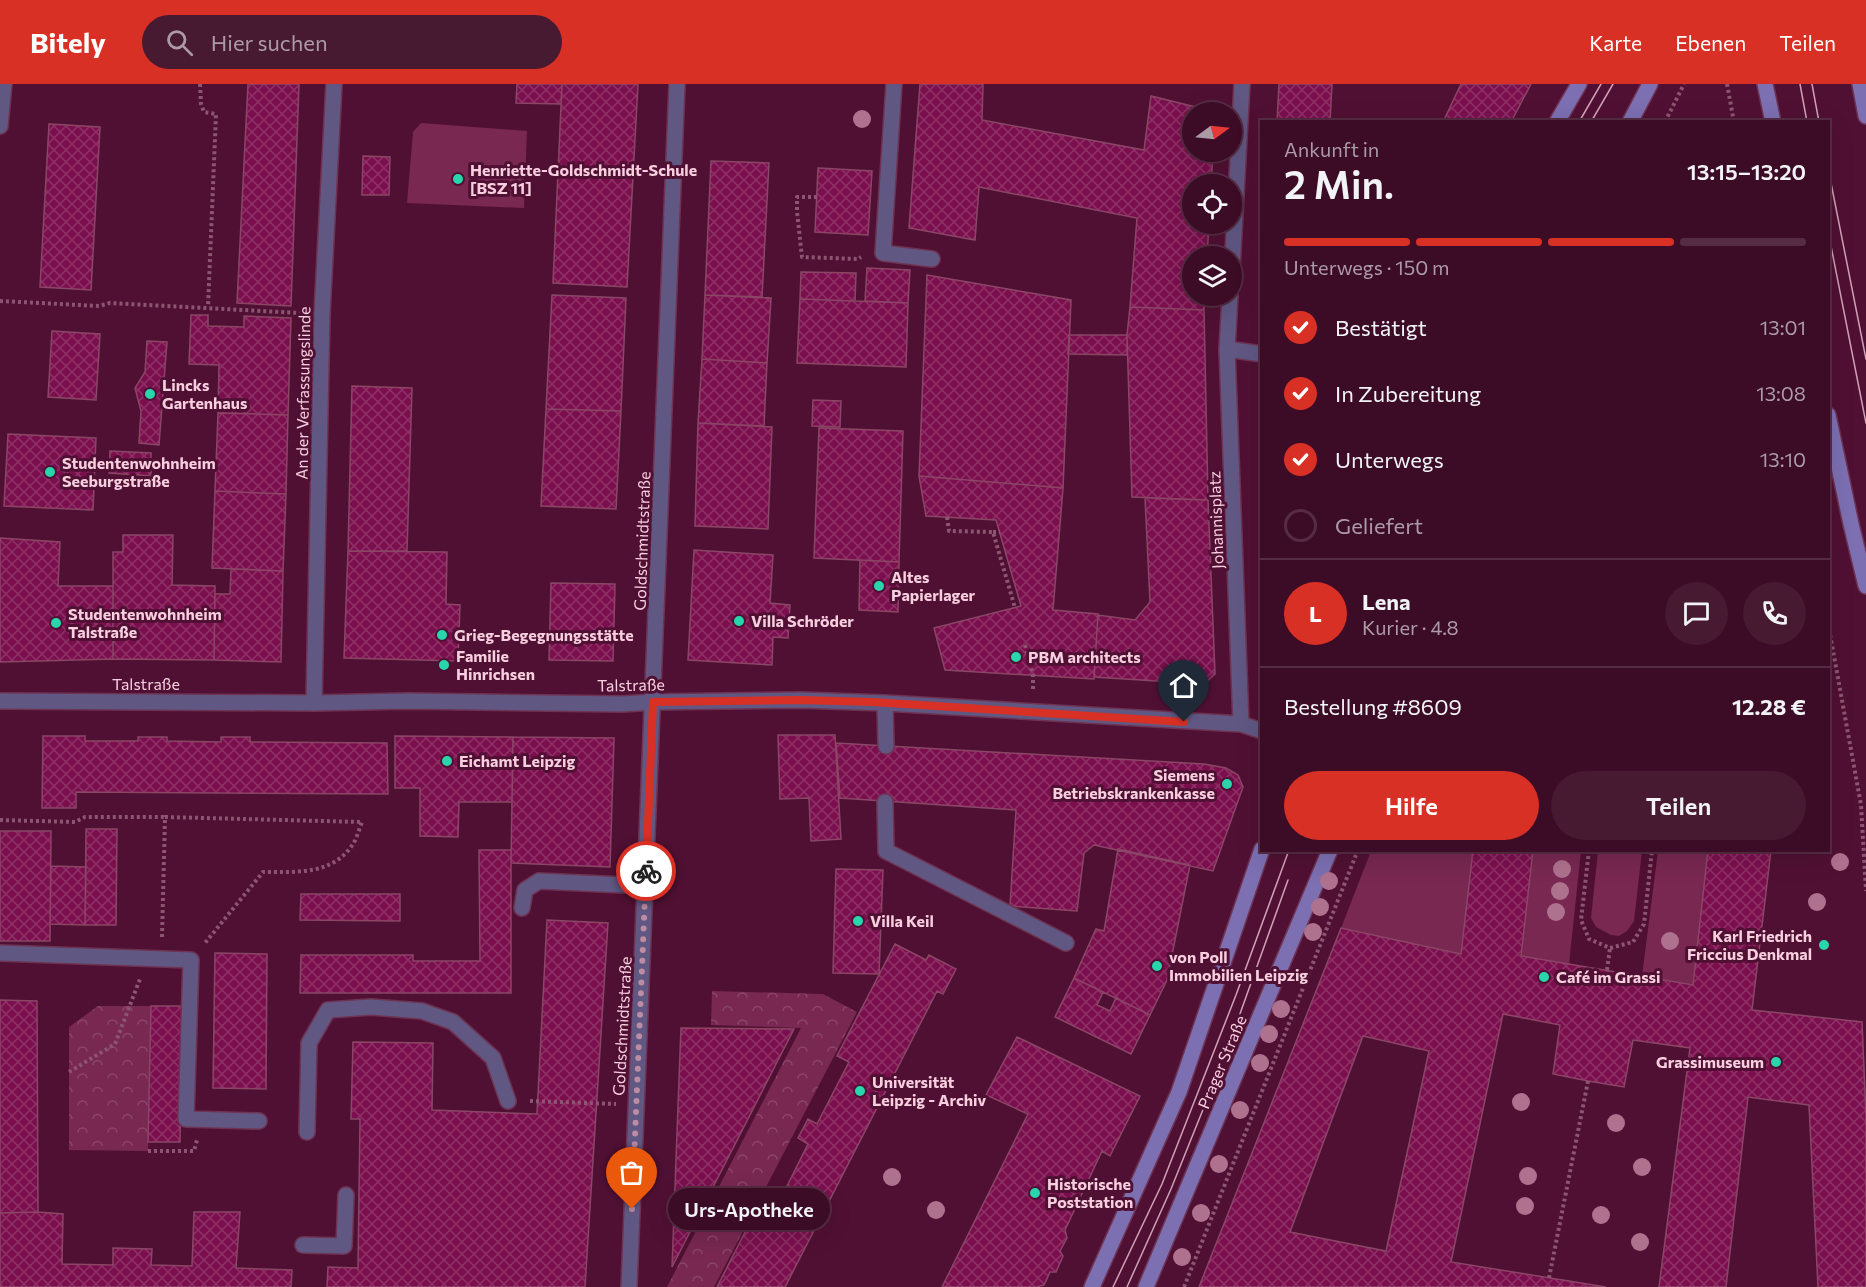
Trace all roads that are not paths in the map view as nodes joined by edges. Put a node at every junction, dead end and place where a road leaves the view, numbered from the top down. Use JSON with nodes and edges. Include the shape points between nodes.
{"nodes":[{"id":1,"x":4,"y":84,"type":"edge"},
{"id":2,"x":334,"y":84,"type":"edge"},
{"id":3,"x":677,"y":84,"type":"edge"},
{"id":4,"x":894,"y":84,"type":"edge"},
{"id":5,"x":1242,"y":84,"type":"edge"},
{"id":6,"x":1579,"y":84,"type":"edge"},
{"id":7,"x":1650,"y":84,"type":"edge"},
{"id":8,"x":1765,"y":84,"type":"edge"},
{"id":9,"x":1860,"y":84,"type":"edge"},
{"id":10,"x":1866,"y":116,"type":"edge"},
{"id":11,"x":1558,"y":120,"type":"edge"},
{"id":12,"x":1631,"y":120,"type":"edge"},
{"id":13,"x":1773,"y":120,"type":"edge"},
{"id":14,"x":0,"y":126,"type":"edge"},
{"id":15,"x":1233,"y":246,"type":"edge"},
{"id":16,"x":932,"y":259,"type":"dead end"},
{"id":17,"x":1229,"y":306,"type":"edge"},
{"id":18,"x":1227,"y":349,"type":"junction"},
{"id":19,"x":1260,"y":354,"type":"edge"},
{"id":20,"x":1830,"y":424,"type":"edge"},
{"id":21,"x":1866,"y":585,"type":"edge"},
{"id":22,"x":0,"y":700,"type":"edge"},
{"id":23,"x":653,"y":702,"type":"junction"},
{"id":24,"x":314,"y":703,"type":"junction"},
{"id":25,"x":885,"y":703,"type":"junction"},
{"id":26,"x":1241,"y":724,"type":"junction"},
{"id":27,"x":1260,"y":730,"type":"edge"},
{"id":28,"x":886,"y":746,"type":"dead end"},
{"id":29,"x":885,"y":802,"type":"dead end"},
{"id":30,"x":1261,"y":852,"type":"edge"},
{"id":31,"x":1329,"y":852,"type":"edge"},
{"id":32,"x":645,"y":886,"type":"junction"},
{"id":33,"x":522,"y":908,"type":"dead end"},
{"id":34,"x":1066,"y":943,"type":"dead end"},
{"id":35,"x":0,"y":953,"type":"edge"},
{"id":36,"x":508,"y":1101,"type":"dead end"},
{"id":37,"x":259,"y":1121,"type":"dead end"},
{"id":38,"x":308,"y":1132,"type":"dead end"},
{"id":39,"x":346,"y":1196,"type":"dead end"},
{"id":40,"x":303,"y":1245,"type":"dead end"},
{"id":41,"x":629,"y":1287,"type":"edge"},
{"id":42,"x":1092,"y":1287,"type":"edge"},
{"id":43,"x":1146,"y":1287,"type":"edge"}],
"edges":[{"from":1,"to":14,"type":"street"},
{"from":2,"to":24,"type":"street","name":"An der Verfassungslinde","via":[[322,314]]},
{"from":3,"to":23,"type":"street","name":"Goldschmidtstraße"},
{"from":4,"to":16,"type":"street","via":[[883,253]]},
{"from":5,"to":15,"type":"street"},
{"from":6,"to":11,"type":"main road"},
{"from":7,"to":12,"type":"main road"},
{"from":8,"to":13,"type":"main road"},
{"from":9,"to":10,"type":"main road"},
{"from":17,"to":18,"type":"street","name":"Johannisplatz"},
{"from":18,"to":19,"type":"street"},
{"from":18,"to":26,"type":"street","name":"Johannisplatz"},
{"from":20,"to":21,"type":"main road"},
{"from":22,"to":24,"type":"street","name":"Talstraße"},
{"from":23,"to":24,"type":"street","name":"Talstraße"},
{"from":23,"to":25,"type":"street","name":"Talstraße"},
{"from":23,"to":32,"type":"street","name":"Goldschmidtstraße"},
{"from":25,"to":26,"type":"street","name":"Talstraße"},
{"from":25,"to":28,"type":"street"},
{"from":26,"to":27,"type":"street","name":"Talstraße"},
{"from":29,"to":34,"type":"street","via":[[886,851]]},
{"from":30,"to":42,"type":"main road","name":"Prager Straße","via":[[1179,1092]]},
{"from":31,"to":43,"type":"main road","name":"Prager Straße"},
{"from":32,"to":33,"type":"street","via":[[539,881],[525,890]]},
{"from":32,"to":41,"type":"street","name":"Goldschmidtstraße"},
{"from":35,"to":37,"type":"street","via":[[191,960],[186,1119]]},
{"from":36,"to":38,"type":"street","via":[[493,1058],[453,1022],[422,1011],[371,1007],[328,1010],[309,1043]]},
{"from":39,"to":40,"type":"street","via":[[344,1246]]}]}
